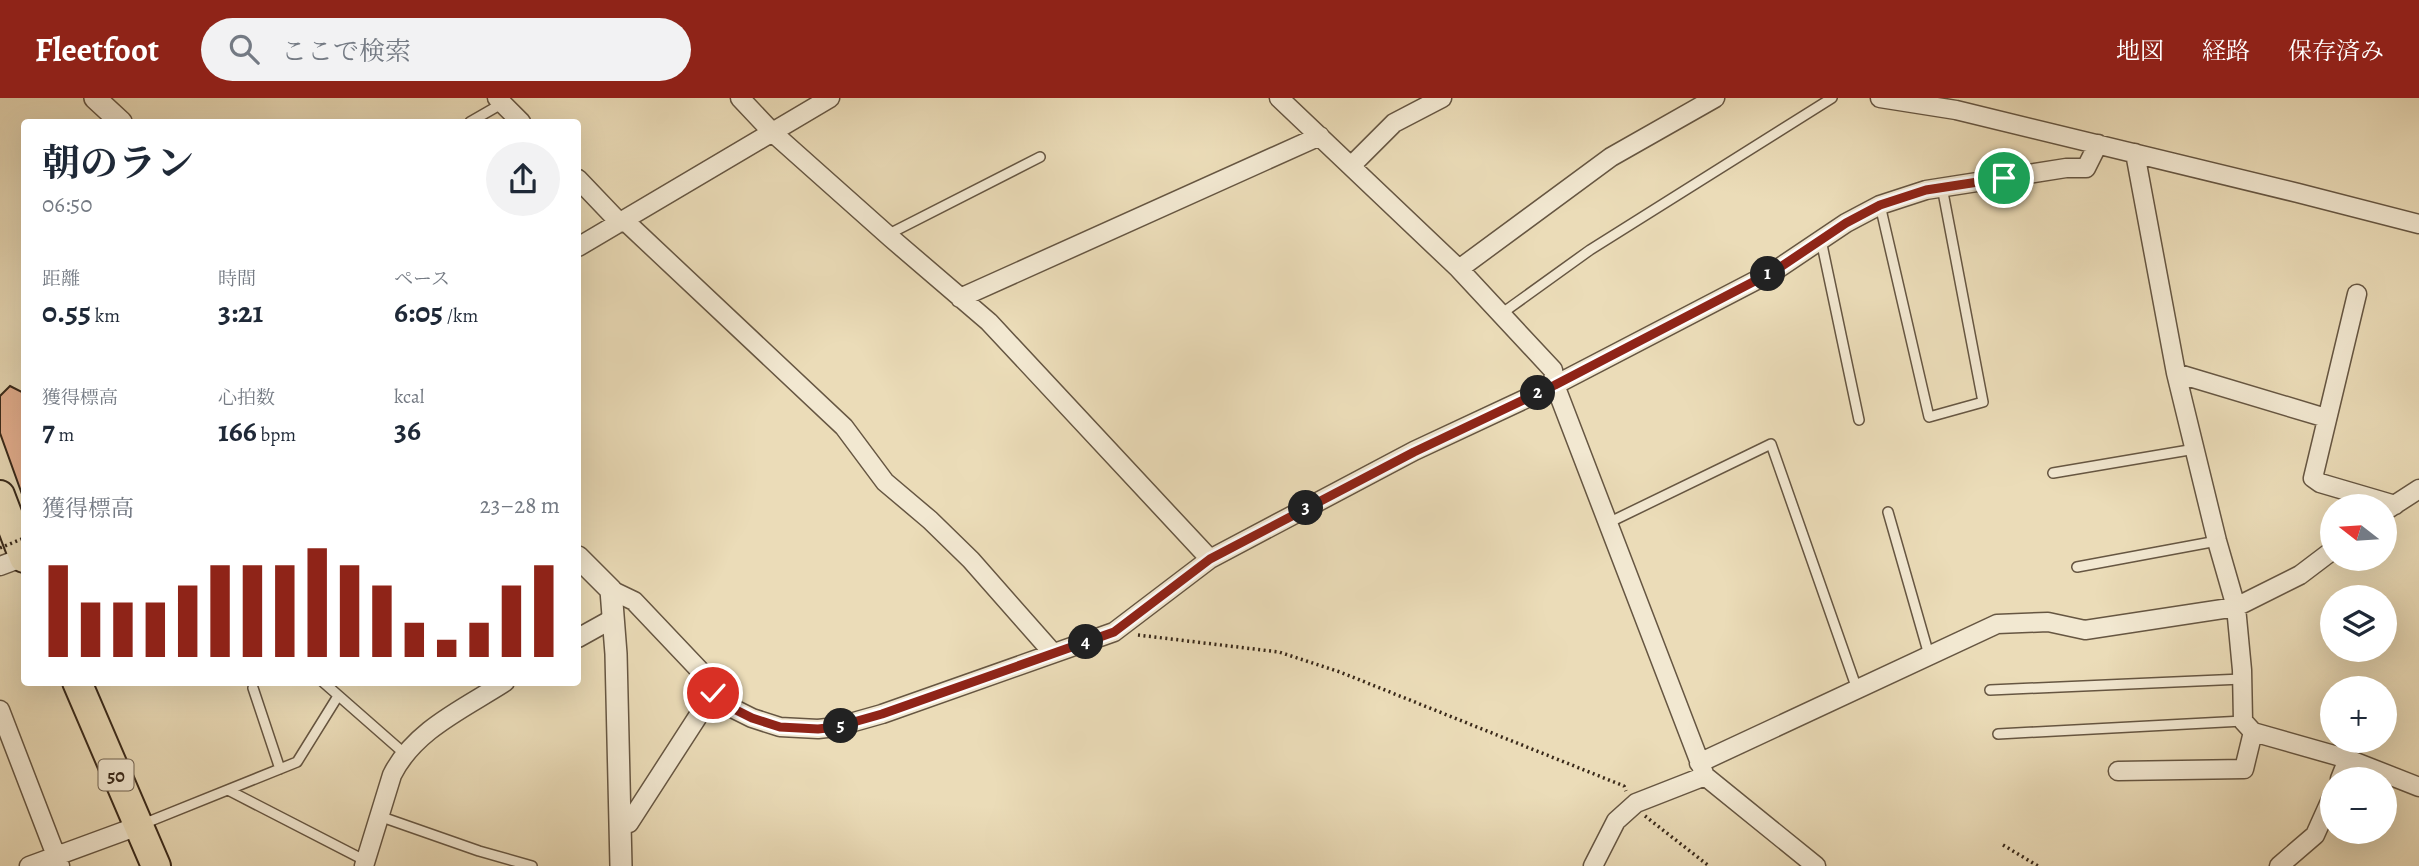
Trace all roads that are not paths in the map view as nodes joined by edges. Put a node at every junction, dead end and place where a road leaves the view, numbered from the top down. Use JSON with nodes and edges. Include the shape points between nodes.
{"nodes":[{"id":1,"x":95,"y":98,"type":"edge"},
{"id":2,"x":740,"y":98,"type":"edge"},
{"id":3,"x":830,"y":98,"type":"edge"},
{"id":4,"x":1279,"y":98,"type":"edge"},
{"id":5,"x":1442,"y":98,"type":"edge"},
{"id":6,"x":1715,"y":98,"type":"edge"},
{"id":7,"x":1832,"y":98,"type":"edge"},
{"id":8,"x":1880,"y":98,"type":"edge"},
{"id":9,"x":500,"y":101,"type":"edge"},
{"id":10,"x":1959,"y":104,"type":"edge"},
{"id":11,"x":118,"y":119,"type":"edge"},
{"id":12,"x":474,"y":119,"type":"edge"},
{"id":13,"x":519,"y":119,"type":"edge"},
{"id":14,"x":772,"y":132,"type":"junction"},
{"id":15,"x":1320,"y":136,"type":"junction"},
{"id":16,"x":2098,"y":144,"type":"junction"},
{"id":17,"x":2135,"y":153,"type":"junction"},
{"id":18,"x":1040,"y":158,"type":"dead end"},
{"id":19,"x":1351,"y":166,"type":"junction"},
{"id":20,"x":581,"y":182,"type":"edge"},
{"id":21,"x":1942,"y":187,"type":"junction"},
{"id":22,"x":1880,"y":205,"type":"junction"},
{"id":23,"x":623,"y":222,"type":"junction"},
{"id":24,"x":2419,"y":224,"type":"edge"},
{"id":25,"x":887,"y":235,"type":"junction"},
{"id":26,"x":1821,"y":240,"type":"junction"},
{"id":27,"x":581,"y":245,"type":"edge"},
{"id":28,"x":1459,"y":269,"type":"junction"},
{"id":29,"x":2357,"y":294,"type":"dead end"},
{"id":30,"x":960,"y":298,"type":"junction"},
{"id":31,"x":1501,"y":314,"type":"junction"},
{"id":32,"x":2176,"y":373,"type":"junction"},
{"id":33,"x":1555,"y":385,"type":"junction"},
{"id":34,"x":2326,"y":418,"type":"junction"},
{"id":35,"x":1859,"y":420,"type":"dead end"},
{"id":36,"x":2194,"y":449,"type":"junction"},
{"id":37,"x":2053,"y":473,"type":"dead end"},
{"id":38,"x":2419,"y":489,"type":"edge"},
{"id":39,"x":2351,"y":494,"type":"edge"},
{"id":40,"x":0,"y":495,"type":"edge"},
{"id":41,"x":2398,"y":503,"type":"edge"},
{"id":42,"x":1888,"y":512,"type":"dead end"},
{"id":43,"x":1608,"y":523,"type":"junction"},
{"id":44,"x":2217,"y":541,"type":"junction"},
{"id":45,"x":21,"y":549,"type":"edge"},
{"id":46,"x":21,"y":558,"type":"edge"},
{"id":47,"x":1210,"y":559,"type":"junction"},
{"id":48,"x":581,"y":560,"type":"edge"},
{"id":49,"x":2320,"y":560,"type":"edge"},
{"id":50,"x":0,"y":566,"type":"edge"},
{"id":51,"x":2077,"y":568,"type":"dead end"},
{"id":52,"x":611,"y":590,"type":"junction"},
{"id":53,"x":2236,"y":607,"type":"junction"},
{"id":54,"x":614,"y":618,"type":"junction"},
{"id":55,"x":581,"y":636,"type":"edge"},
{"id":56,"x":1053,"y":653,"type":"junction"},
{"id":57,"x":1929,"y":655,"type":"junction"},
{"id":58,"x":2242,"y":679,"type":"junction"},
{"id":59,"x":79,"y":686,"type":"edge"},
{"id":60,"x":327,"y":686,"type":"edge"},
{"id":61,"x":499,"y":686,"type":"edge"},
{"id":62,"x":253,"y":688,"type":"dead end"},
{"id":63,"x":1857,"y":689,"type":"junction"},
{"id":64,"x":1990,"y":690,"type":"dead end"},
{"id":65,"x":713,"y":693,"type":"junction"},
{"id":66,"x":338,"y":696,"type":"junction"},
{"id":67,"x":0,"y":710,"type":"edge"},
{"id":68,"x":2248,"y":727,"type":"junction"},
{"id":69,"x":1998,"y":734,"type":"dead end"},
{"id":70,"x":405,"y":754,"type":"junction"},
{"id":71,"x":2348,"y":759,"type":"junction"},
{"id":72,"x":2345,"y":767,"type":"edge"},
{"id":73,"x":280,"y":768,"type":"junction"},
{"id":74,"x":1702,"y":769,"type":"junction"},
{"id":75,"x":2118,"y":771,"type":"dead end"},
{"id":76,"x":2419,"y":787,"type":"edge"},
{"id":77,"x":228,"y":790,"type":"junction"},
{"id":78,"x":379,"y":816,"type":"junction"},
{"id":79,"x":622,"y":823,"type":"junction"},
{"id":80,"x":2320,"y":824,"type":"edge"},
{"id":81,"x":138,"y":826,"type":"junction"},
{"id":82,"x":58,"y":861,"type":"edge"},
{"id":83,"x":365,"y":863,"type":"edge"},
{"id":84,"x":29,"y":866,"type":"edge"},
{"id":85,"x":156,"y":866,"type":"edge"},
{"id":86,"x":532,"y":866,"type":"edge"},
{"id":87,"x":621,"y":866,"type":"edge"},
{"id":88,"x":1593,"y":866,"type":"edge"},
{"id":89,"x":1816,"y":866,"type":"edge"},
{"id":90,"x":2279,"y":866,"type":"edge"}],
"edges":[{"from":1,"to":11,"type":"street"},
{"from":2,"to":14,"type":"street"},
{"from":3,"to":14,"type":"street"},
{"from":4,"to":15,"type":"street"},
{"from":5,"to":19,"type":"street","via":[[1394,123]]},
{"from":6,"to":28,"type":"street","via":[[1611,157]]},
{"from":7,"to":31,"type":"lane","via":[[1590,250]]},
{"from":8,"to":10,"type":"street"},
{"from":9,"to":12,"type":"lane"},
{"from":9,"to":13,"type":"street"},
{"from":10,"to":16,"type":"street"},
{"from":14,"to":23,"type":"street"},
{"from":14,"to":25,"type":"street"},
{"from":15,"to":19,"type":"street"},
{"from":15,"to":30,"type":"street"},
{"from":16,"to":17,"type":"street"},
{"from":16,"to":21,"type":"street","via":[[2086,168]]},
{"from":17,"to":24,"type":"street"},
{"from":17,"to":32,"type":"street"},
{"from":18,"to":25,"type":"lane"},
{"from":19,"to":28,"type":"street"},
{"from":20,"to":23,"type":"street"},
{"from":21,"to":22,"type":"street"},
{"from":21,"to":22,"type":"lane","via":[[1983,402],[1929,417]]},
{"from":22,"to":26,"type":"street"},
{"from":23,"to":27,"type":"street"},
{"from":23,"to":56,"type":"street","via":[[844,427],[886,482],[971,560]]},
{"from":25,"to":30,"type":"street"},
{"from":26,"to":33,"type":"street","via":[[1776,270]]},
{"from":26,"to":35,"type":"lane"},
{"from":28,"to":31,"type":"street"},
{"from":29,"to":34,"type":"street"},
{"from":30,"to":47,"type":"street","via":[[989,322]]},
{"from":31,"to":33,"type":"street","via":[[1553,370]]},
{"from":32,"to":34,"type":"street"},
{"from":32,"to":36,"type":"street"},
{"from":33,"to":43,"type":"street"},
{"from":33,"to":47,"type":"street","via":[[1414,452]]},
{"from":34,"to":39,"type":"street","via":[[2313,478]]},
{"from":36,"to":37,"type":"lane"},
{"from":36,"to":44,"type":"street"},
{"from":38,"to":41,"type":"street"},
{"from":40,"to":45,"type":"highway"},
{"from":42,"to":57,"type":"lane"},
{"from":43,"to":63,"type":"lane","via":[[1770,444]]},
{"from":43,"to":74,"type":"street"},
{"from":44,"to":51,"type":"lane"},
{"from":44,"to":53,"type":"street"},
{"from":46,"to":50,"type":"street"},
{"from":47,"to":56,"type":"street","via":[[1114,632]]},
{"from":48,"to":52,"type":"street"},
{"from":49,"to":53,"type":"street"},
{"from":52,"to":54,"type":"street"},
{"from":52,"to":65,"type":"street","via":[[634,601],[707,678]]},
{"from":53,"to":57,"type":"street","via":[[2085,630],[2048,622],[1997,624]]},
{"from":53,"to":58,"type":"street"},
{"from":54,"to":55,"type":"street"},
{"from":54,"to":79,"type":"street"},
{"from":56,"to":65,"type":"street","via":[[836,727],[780,727],[728,706]]},
{"from":57,"to":63,"type":"street"},
{"from":58,"to":64,"type":"lane"},
{"from":58,"to":68,"type":"street"},
{"from":59,"to":81,"type":"highway","number":"50"},
{"from":60,"to":66,"type":"lane"},
{"from":61,"to":70,"type":"street","via":[[437,725]]},
{"from":62,"to":73,"type":"lane"},
{"from":63,"to":74,"type":"street"},
{"from":65,"to":79,"type":"street","via":[[629,823]]},
{"from":66,"to":70,"type":"lane"},
{"from":66,"to":73,"type":"lane","via":[[297,762]]},
{"from":67,"to":82,"type":"street"},
{"from":68,"to":69,"type":"lane"},
{"from":68,"to":71,"type":"street"},
{"from":68,"to":75,"type":"street","via":[[2244,769]]},
{"from":70,"to":78,"type":"street","via":[[392,775]]},
{"from":71,"to":72,"type":"street"},
{"from":71,"to":76,"type":"street"},
{"from":73,"to":77,"type":"lane"},
{"from":74,"to":88,"type":"street","via":[[1632,806],[1616,821]]},
{"from":74,"to":89,"type":"street"},
{"from":77,"to":81,"type":"lane"},
{"from":77,"to":83,"type":"lane"},
{"from":78,"to":83,"type":"street"},
{"from":78,"to":86,"type":"lane"},
{"from":79,"to":87,"type":"street"},
{"from":80,"to":90,"type":"street","via":[[2315,835]]},
{"from":81,"to":82,"type":"street"},
{"from":81,"to":85,"type":"highway","number":"50"},
{"from":82,"to":84,"type":"street"}]}
